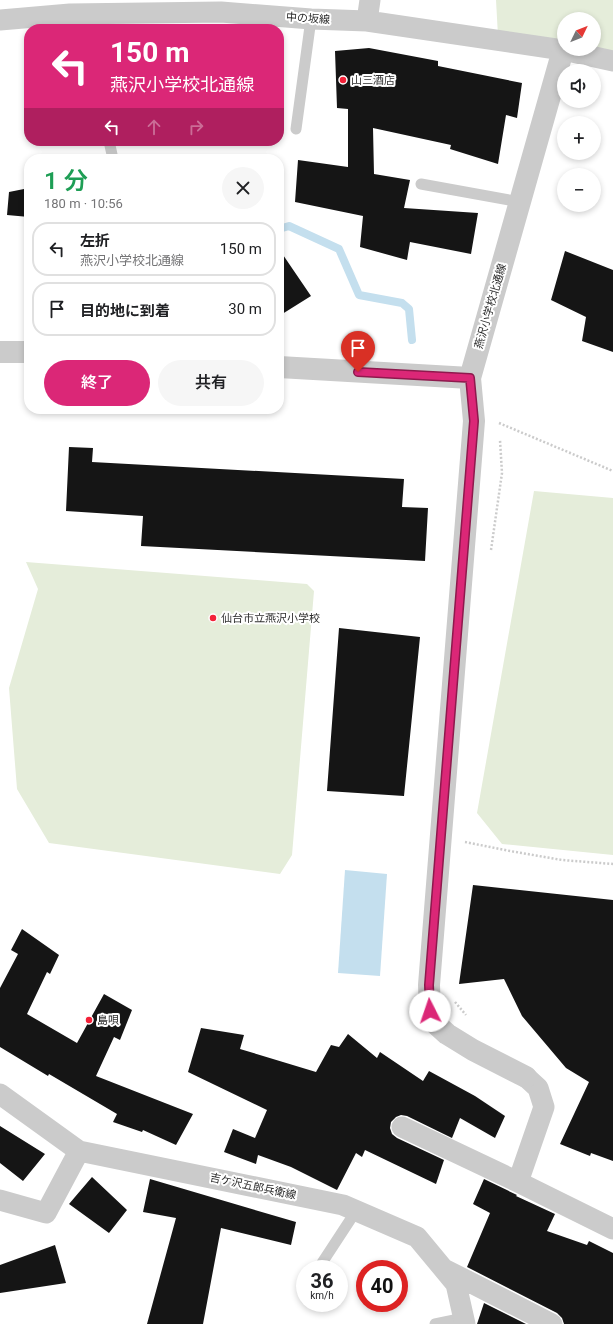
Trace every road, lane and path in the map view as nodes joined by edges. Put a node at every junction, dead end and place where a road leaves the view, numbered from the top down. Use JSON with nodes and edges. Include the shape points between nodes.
{"nodes":[{"id":1,"x":370,"y":0,"type":"edge"},
{"id":2,"x":311,"y":19,"type":"junction"},
{"id":3,"x":0,"y":20,"type":"edge"},
{"id":4,"x":368,"y":21,"type":"junction"},
{"id":5,"x":73,"y":22,"type":"edge"},
{"id":6,"x":557,"y":49,"type":"edge"},
{"id":7,"x":561,"y":56,"type":"edge"},
{"id":8,"x":590,"y":56,"type":"edge"},
{"id":9,"x":613,"y":61,"type":"edge"},
{"id":10,"x":296,"y":129,"type":"dead end"},
{"id":11,"x":420,"y":184,"type":"dead end"},
{"id":12,"x":520,"y":202,"type":"junction"},
{"id":13,"x":0,"y":352,"type":"edge"},
{"id":14,"x":24,"y":352,"type":"edge"},
{"id":15,"x":284,"y":367,"type":"edge"},
{"id":16,"x":470,"y":378,"type":"junction"},
{"id":17,"x":497,"y":416,"type":"dead end"},
{"id":18,"x":499,"y":424,"type":"junction"},
{"id":19,"x":499,"y":431,"type":"dead end"},
{"id":20,"x":500,"y":438,"type":"dead end"},
{"id":21,"x":613,"y":471,"type":"edge"},
{"id":22,"x":491,"y":552,"type":"dead end"},
{"id":23,"x":464,"y":849,"type":"dead end"},
{"id":24,"x":613,"y":864,"type":"edge"},
{"id":25,"x":455,"y":1001,"type":"dead end"},
{"id":26,"x":469,"y":1018,"type":"dead end"},
{"id":27,"x":526,"y":1077,"type":"joint"},
{"id":28,"x":0,"y":1094,"type":"edge"},
{"id":29,"x":402,"y":1127,"type":"dead end"},
{"id":30,"x":79,"y":1151,"type":"junction"},
{"id":31,"x":518,"y":1182,"type":"junction"},
{"id":32,"x":0,"y":1200,"type":"edge"},
{"id":33,"x":356,"y":1211,"type":"junction"},
{"id":34,"x":613,"y":1229,"type":"edge"},
{"id":35,"x":324,"y":1260,"type":"edge"},
{"id":36,"x":443,"y":1269,"type":"junction"},
{"id":37,"x":464,"y":1321,"type":"edge"},
{"id":38,"x":435,"y":1324,"type":"edge"},
{"id":39,"x":552,"y":1324,"type":"edge"}],
"edges":[{"from":1,"to":4,"type":"street"},
{"from":2,"to":4,"type":"street","name":"中の坂線"},
{"from":2,"to":5,"type":"street","name":"中の坂線","via":[[221,12]]},
{"from":2,"to":10,"type":"lane"},
{"from":3,"to":5,"type":"street","name":"中の坂線"},
{"from":4,"to":6,"type":"street","name":"中の坂線"},
{"from":7,"to":12,"type":"street","name":"燕沢小学校北通線"},
{"from":8,"to":9,"type":"street","name":"中の坂線"},
{"from":11,"to":12,"type":"lane"},
{"from":12,"to":16,"type":"street","name":"燕沢小学校北通線"},
{"from":13,"to":14,"type":"street"},
{"from":15,"to":16,"type":"street"},
{"from":16,"to":27,"type":"street","via":[[474,421],[429,985],[430,1011],[436,1024],[447,1034]]},
{"from":17,"to":18,"type":"path"},
{"from":18,"to":19,"type":"path"},
{"from":18,"to":21,"type":"path"},
{"from":20,"to":22,"type":"path","via":[[502,474]]},
{"from":23,"to":24,"type":"path","via":[[465,842],[562,860]]},
{"from":25,"to":26,"type":"path"},
{"from":27,"to":31,"type":"street","via":[[538,1088],[544,1107]]},
{"from":28,"to":30,"type":"street","name":"吉ケ沢五郎兵衛線"},
{"from":29,"to":31,"type":"street"},
{"from":30,"to":32,"type":"street","via":[[46,1212]]},
{"from":30,"to":33,"type":"street","name":"吉ケ沢五郎兵衛線","via":[[343,1205]]},
{"from":31,"to":34,"type":"street"},
{"from":33,"to":35,"type":"lane"},
{"from":33,"to":36,"type":"street","name":"吉ケ沢五郎兵衛線","via":[[417,1237]]},
{"from":36,"to":37,"type":"street","name":"吉ケ沢五郎兵衛線","via":[[456,1284]]},
{"from":36,"to":39,"type":"street"},
{"from":37,"to":38,"type":"lane"}]}
